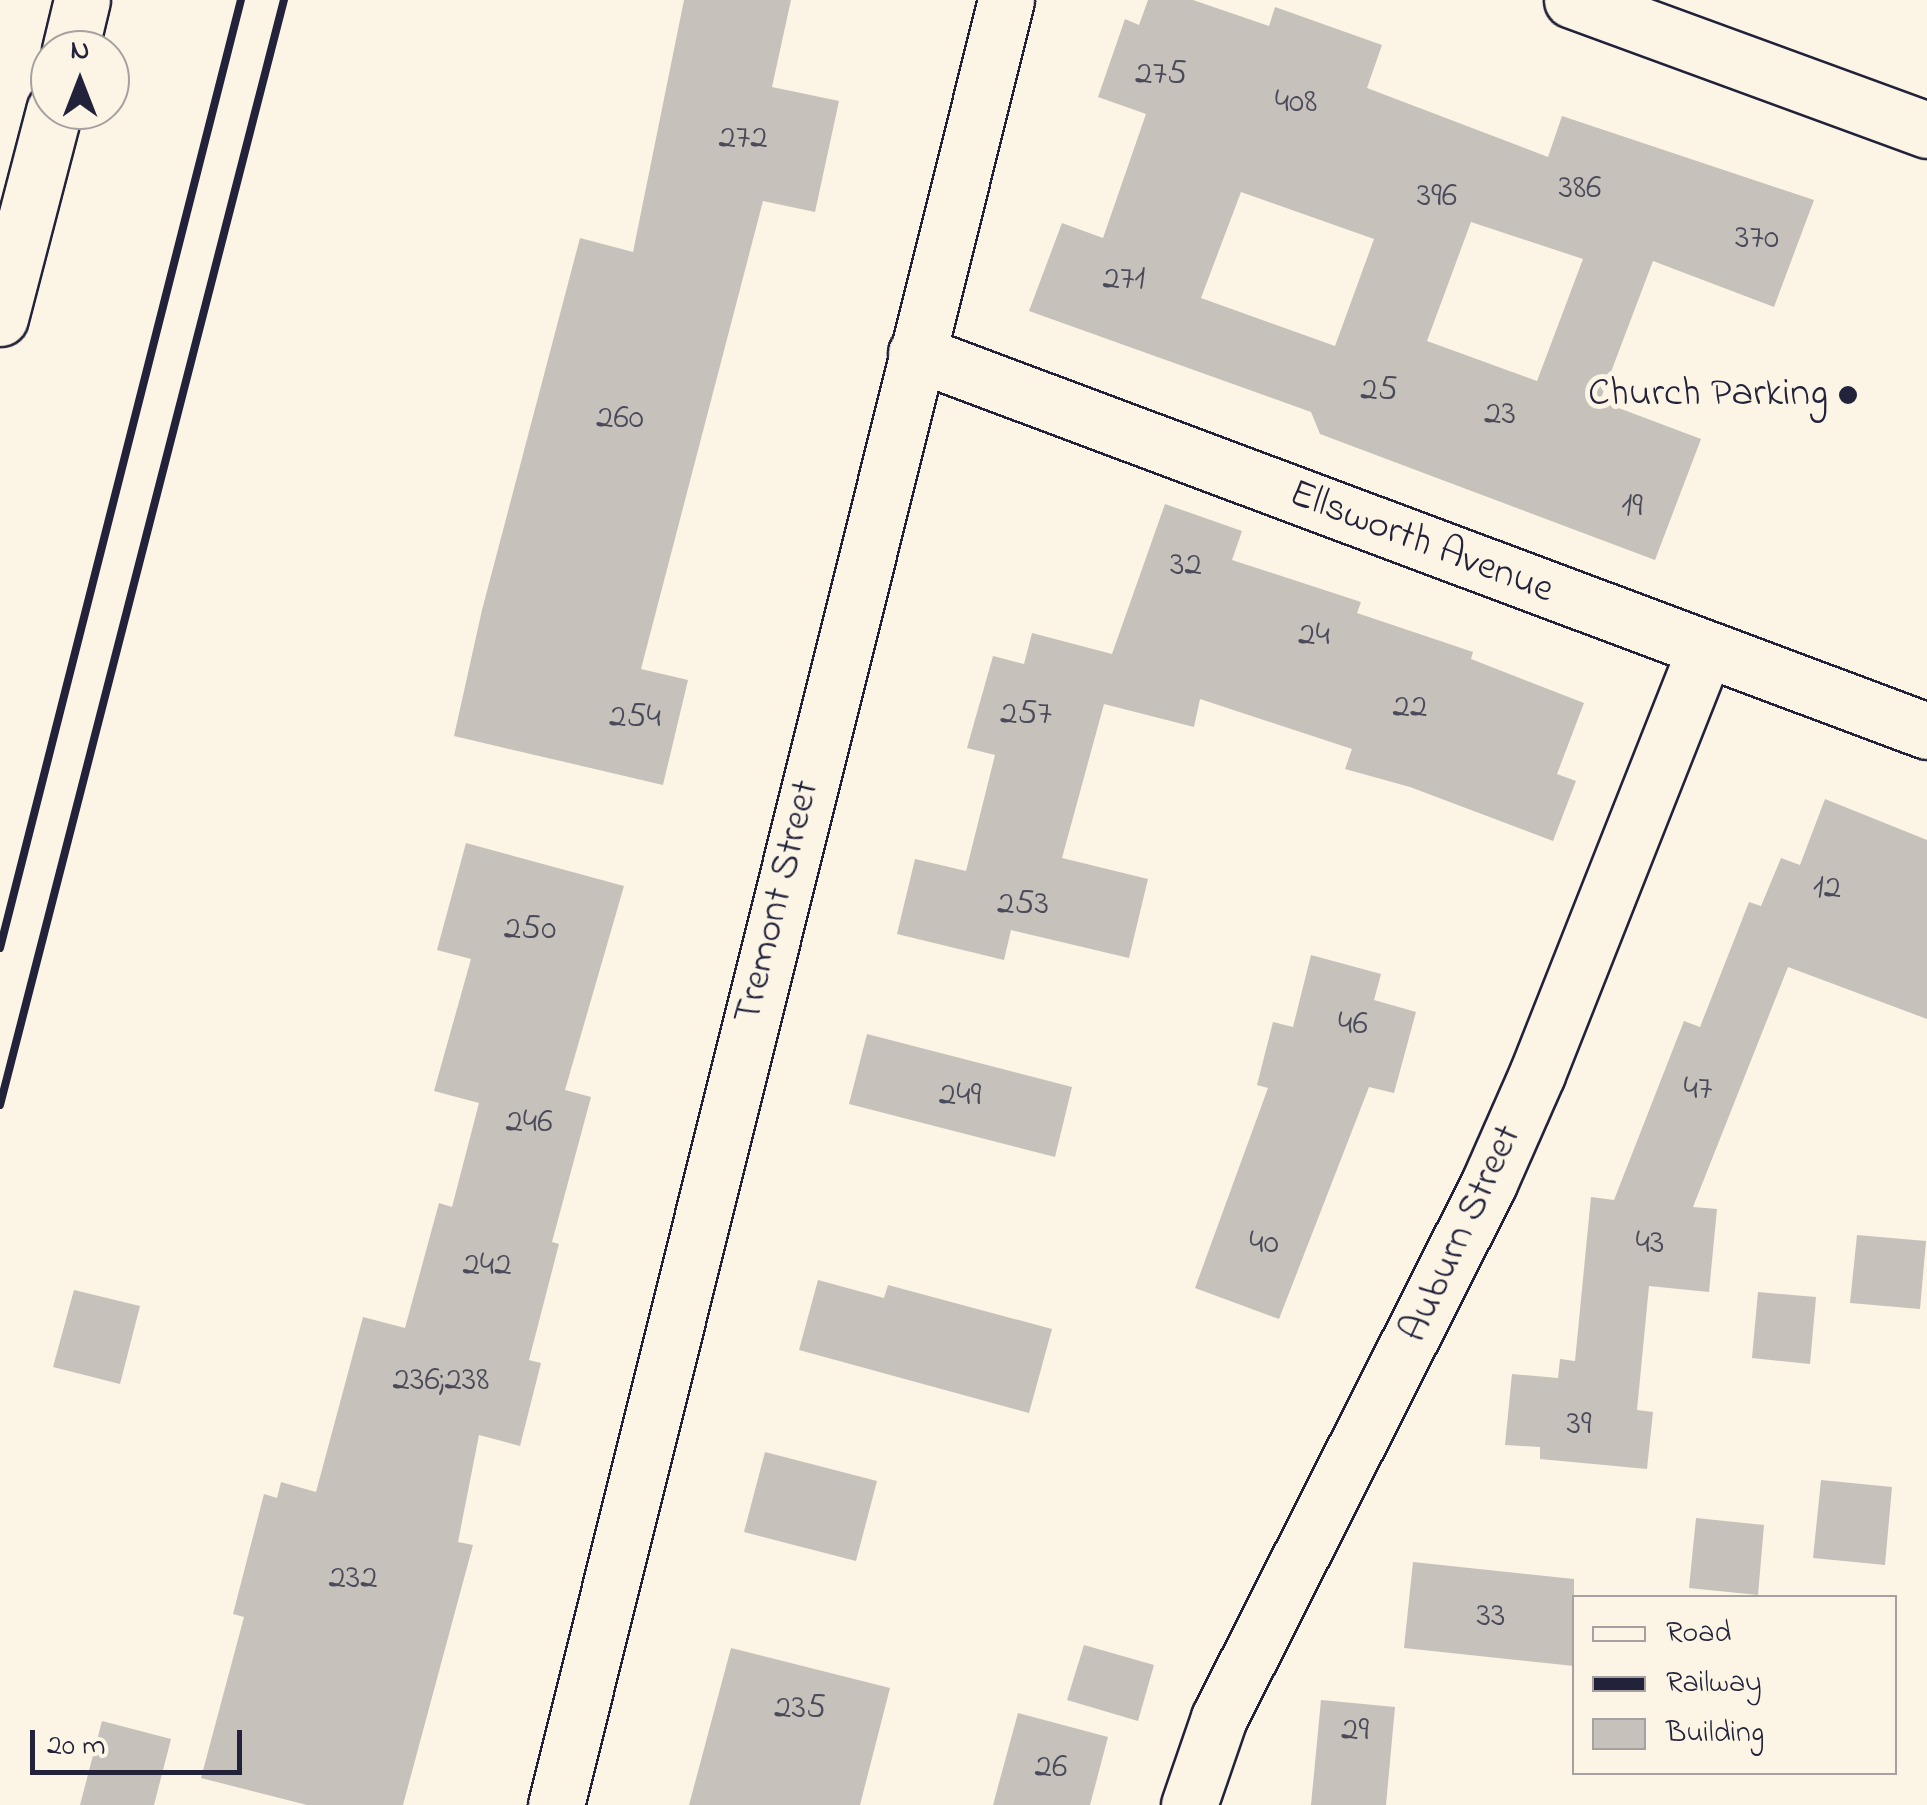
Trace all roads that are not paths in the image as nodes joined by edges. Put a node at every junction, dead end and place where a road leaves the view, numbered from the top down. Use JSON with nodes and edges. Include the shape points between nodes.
{"nodes":[{"id":1,"x":82,"y":0,"type":"edge"},
{"id":2,"x":1006,"y":0,"type":"edge"},
{"id":3,"x":1572,"y":0,"type":"edge"},
{"id":4,"x":75,"y":30,"type":"edge"},
{"id":5,"x":49,"y":130,"type":"edge"},
{"id":6,"x":1927,"y":130,"type":"edge"},
{"id":7,"x":0,"y":318,"type":"edge"},
{"id":8,"x":916,"y":353,"type":"junction"},
{"id":9,"x":1705,"y":650,"type":"junction"},
{"id":10,"x":1927,"y":731,"type":"edge"},
{"id":11,"x":556,"y":1805,"type":"edge"},
{"id":12,"x":1189,"y":1805,"type":"edge"}],
"edges":[{"from":1,"to":4,"type":"street"},
{"from":2,"to":8,"type":"street","name":"Tremont Street"},
{"from":3,"to":6,"type":"street"},
{"from":5,"to":7,"type":"street"},
{"from":8,"to":9,"type":"street","name":"Ellsworth Avenue"},
{"from":8,"to":11,"type":"street","name":"Tremont Street"},
{"from":9,"to":10,"type":"street","name":"Ellsworth Avenue"},
{"from":9,"to":12,"type":"street","name":"Auburn Street","via":[[1489,1183],[1219,1718]]}]}
